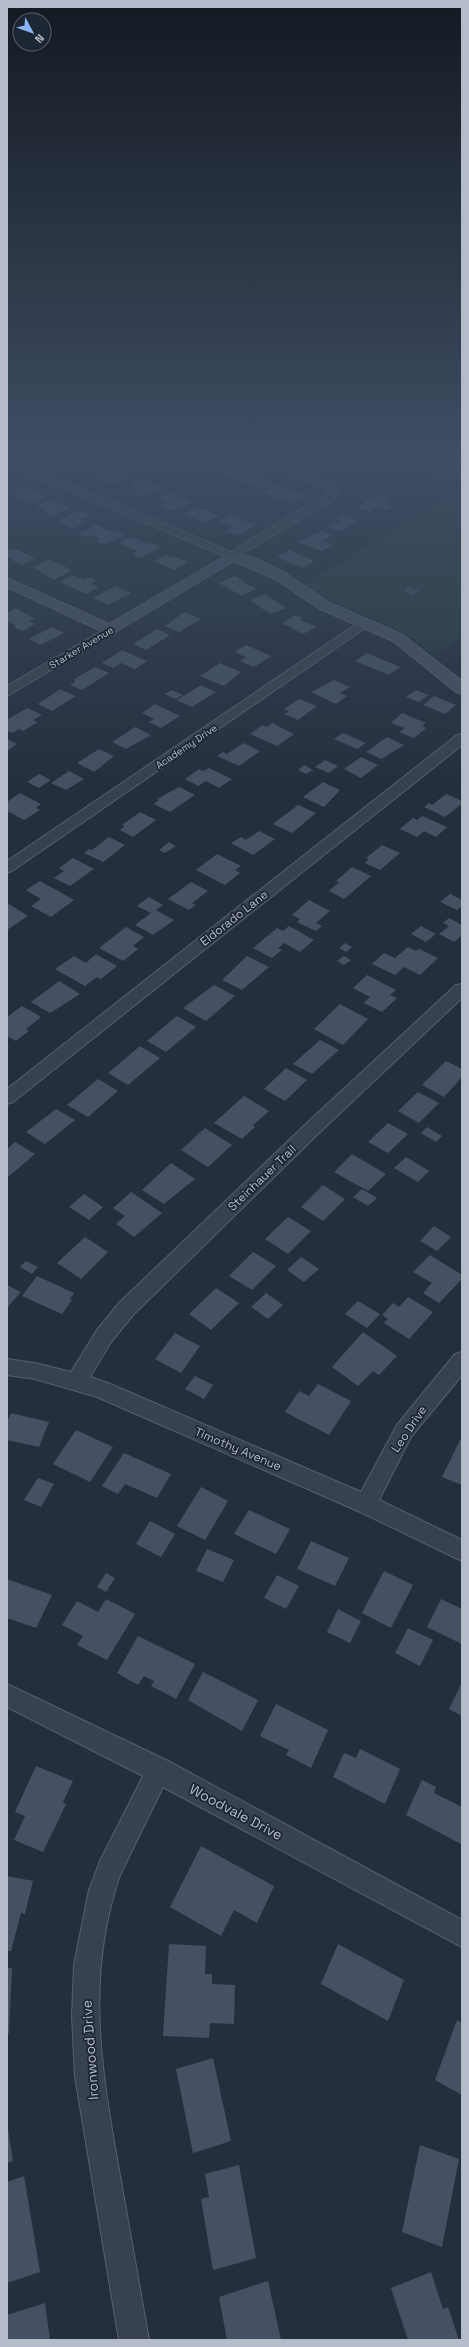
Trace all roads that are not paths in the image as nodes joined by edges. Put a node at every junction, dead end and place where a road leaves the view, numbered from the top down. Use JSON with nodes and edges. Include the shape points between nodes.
{"nodes":[{"id":1,"x":218,"y":565,"type":"edge"},
{"id":2,"x":256,"y":565,"type":"edge"},
{"id":3,"x":7,"y":582,"type":"edge"},
{"id":4,"x":364,"y":623,"type":"junction"},
{"id":5,"x":110,"y":630,"type":"junction"},
{"id":6,"x":462,"y":689,"type":"edge"},
{"id":7,"x":7,"y":692,"type":"edge"},
{"id":8,"x":462,"y":738,"type":"edge"},
{"id":9,"x":7,"y":868,"type":"edge"},
{"id":10,"x":462,"y":989,"type":"edge"},
{"id":11,"x":7,"y":1098,"type":"edge"},
{"id":12,"x":462,"y":1360,"type":"edge"},
{"id":13,"x":7,"y":1367,"type":"edge"},
{"id":14,"x":78,"y":1381,"type":"junction"},
{"id":15,"x":366,"y":1504,"type":"junction"},
{"id":16,"x":462,"y":1551,"type":"edge"},
{"id":17,"x":7,"y":1695,"type":"edge"},
{"id":18,"x":158,"y":1770,"type":"junction"},
{"id":19,"x":462,"y":1934,"type":"edge"},
{"id":20,"x":134,"y":2340,"type":"edge"}],
"edges":[{"from":1,"to":5,"type":"street","name":"Starker Avenue"},
{"from":2,"to":4,"type":"street","via":[[280,576],[325,606]]},
{"from":3,"to":5,"type":"street"},
{"from":4,"to":6,"type":"street","via":[[398,638]]},
{"from":4,"to":9,"type":"street","name":"Academy Drive"},
{"from":5,"to":7,"type":"street","name":"Starker Avenue"},
{"from":8,"to":11,"type":"street","name":"Eldorado Lane"},
{"from":10,"to":14,"type":"street","name":"Steinhauer Trail","via":[[313,1128],[126,1309],[104,1336]]},
{"from":12,"to":15,"type":"street","name":"Leo Drive","via":[[404,1431]]},
{"from":13,"to":14,"type":"street","name":"Timothy Avenue"},
{"from":14,"to":15,"type":"street","name":"Timothy Avenue","via":[[102,1389]]},
{"from":15,"to":16,"type":"street","name":"Timothy Avenue"},
{"from":17,"to":18,"type":"street","name":"Woodvale Drive"},
{"from":18,"to":19,"type":"street","name":"Woodvale Drive"},
{"from":18,"to":20,"type":"street","name":"Ironwood Drive","via":[[109,1870],[102,1890],[87,1965],[89,2076]]}]}
